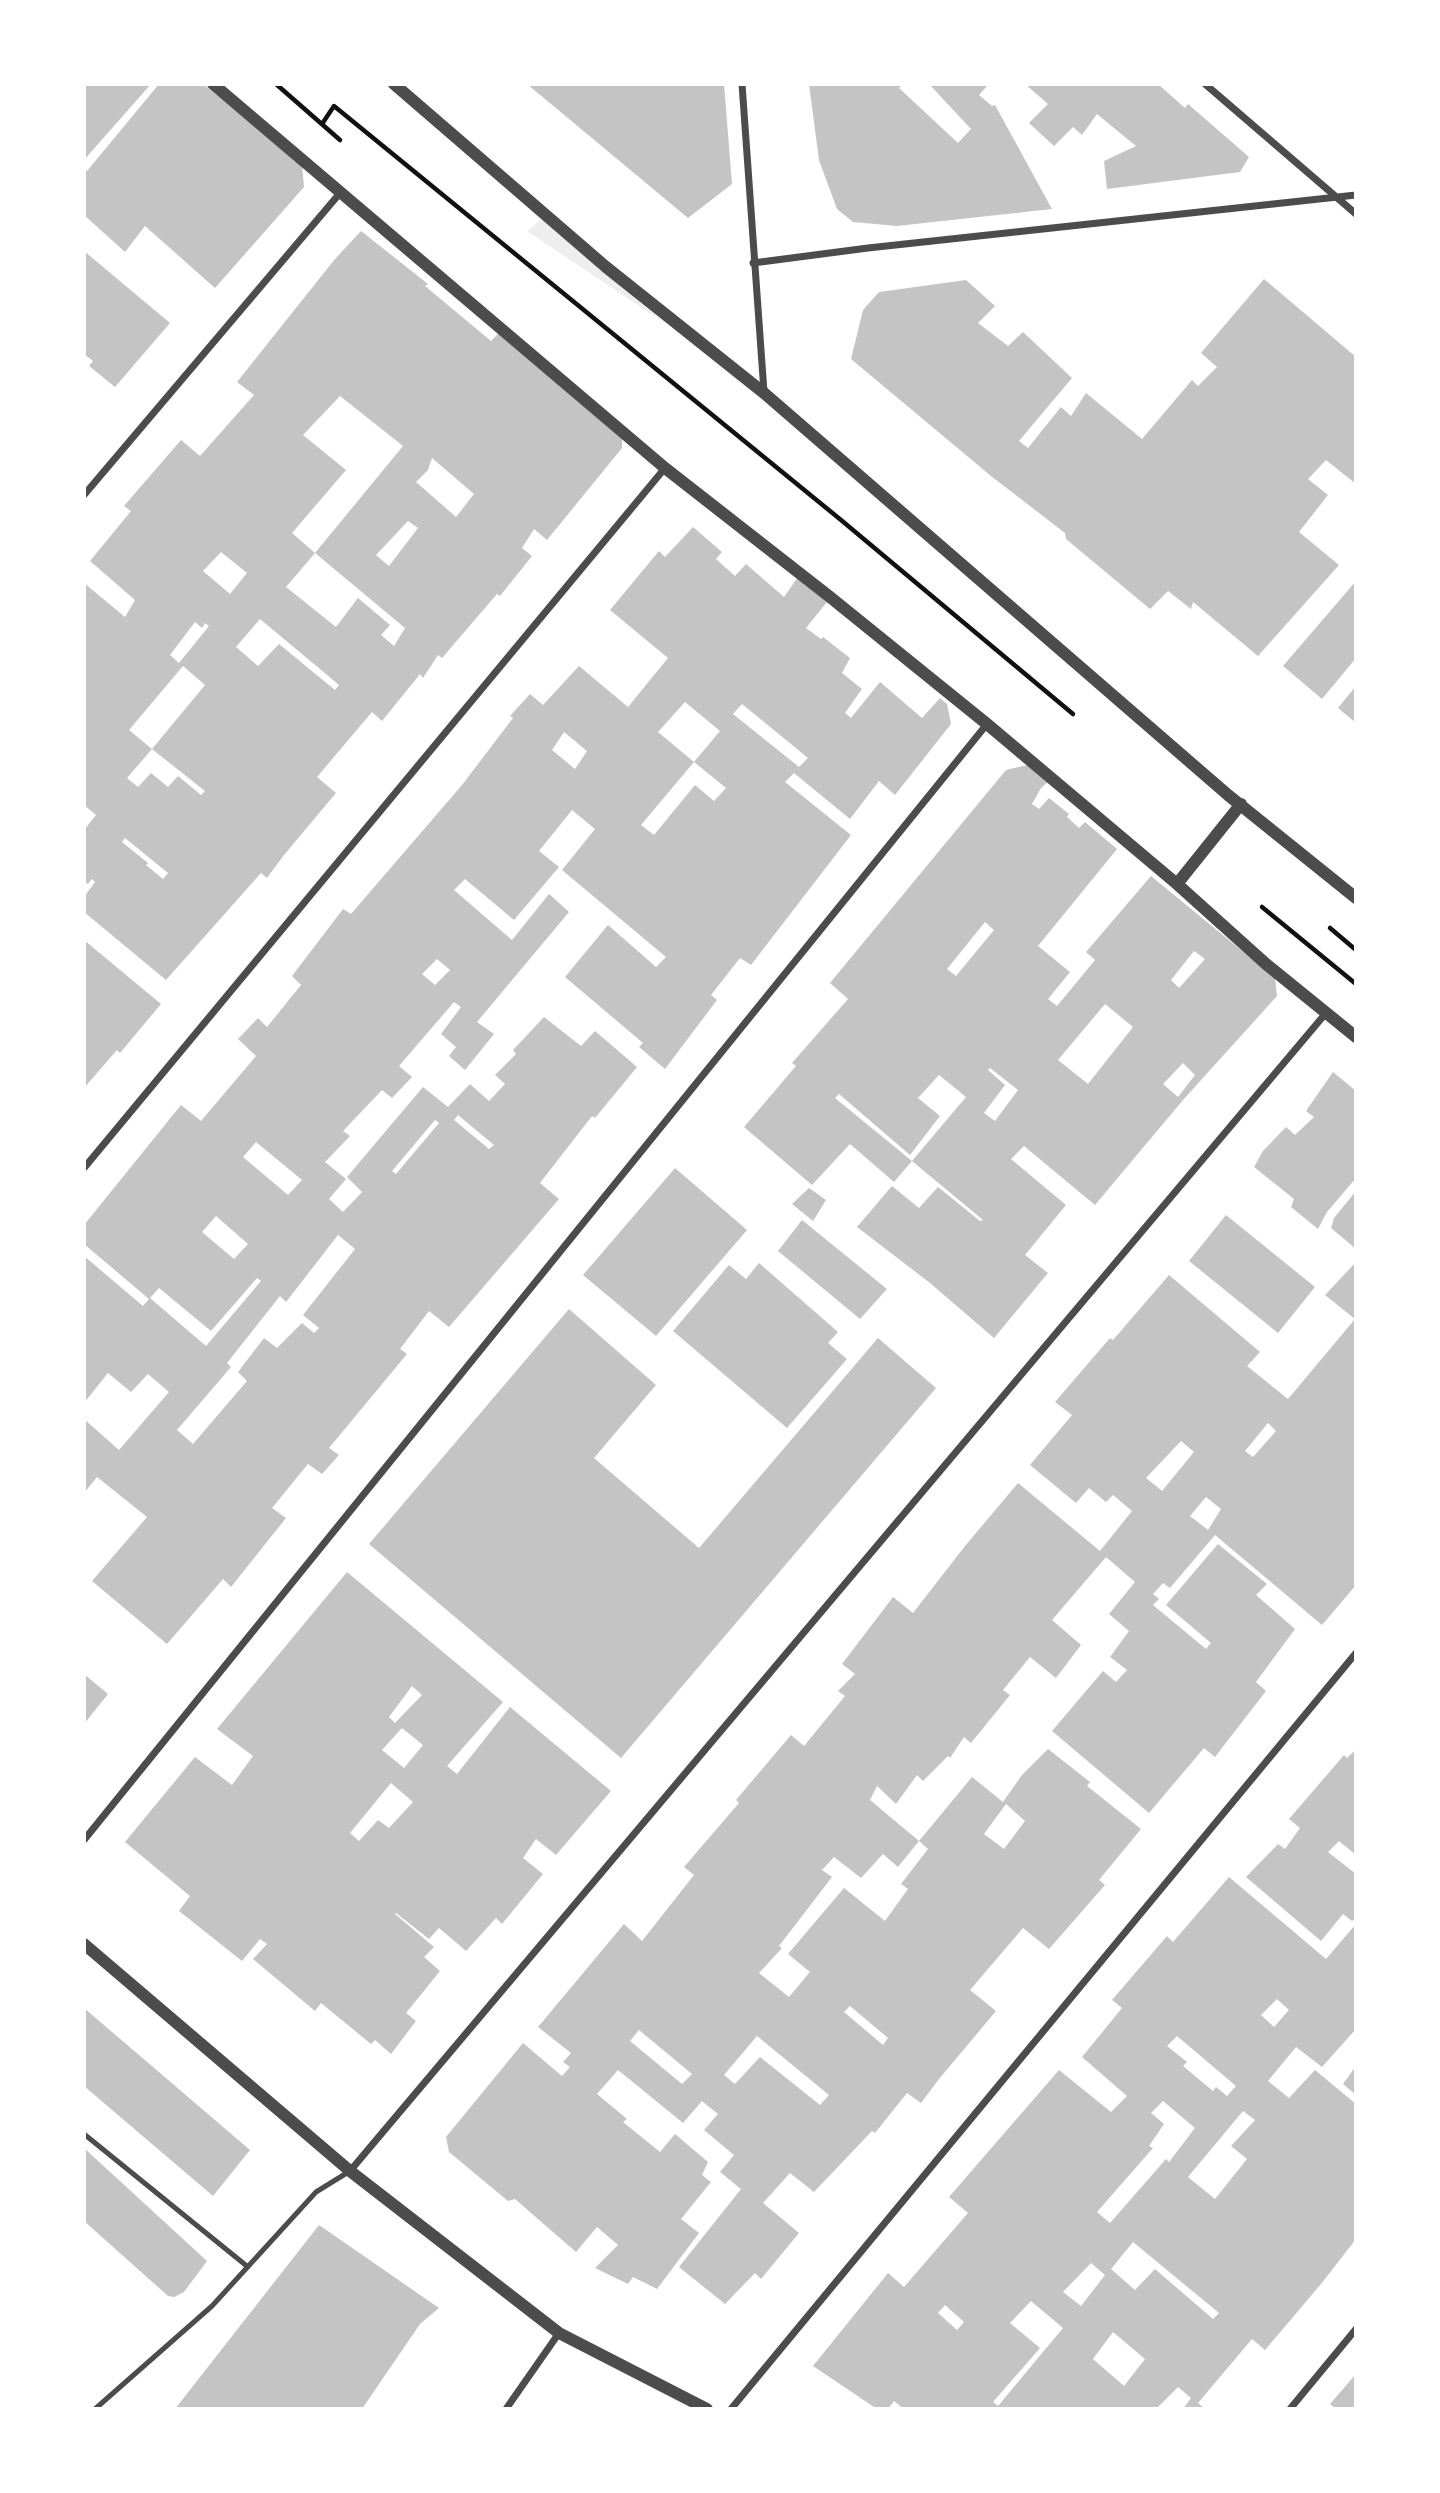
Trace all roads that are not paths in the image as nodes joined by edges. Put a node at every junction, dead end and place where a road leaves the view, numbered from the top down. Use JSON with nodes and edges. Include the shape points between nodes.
{"nodes":[{"id":1,"x":213,"y":84,"type":"edge"},
{"id":2,"x":394,"y":84,"type":"edge"},
{"id":3,"x":742,"y":84,"type":"edge"},
{"id":4,"x":1205,"y":84,"type":"edge"},
{"id":5,"x":340,"y":193,"type":"junction"},
{"id":6,"x":1356,"y":195,"type":"edge"},
{"id":7,"x":1337,"y":198,"type":"junction"},
{"id":8,"x":1356,"y":214,"type":"edge"},
{"id":9,"x":753,"y":263,"type":"junction"},
{"id":10,"x":764,"y":393,"type":"junction"},
{"id":11,"x":665,"y":468,"type":"junction"},
{"id":12,"x":84,"y":495,"type":"edge"},
{"id":13,"x":987,"y":724,"type":"junction"},
{"id":14,"x":1241,"y":804,"type":"junction"},
{"id":15,"x":1177,"y":884,"type":"junction"},
{"id":16,"x":1356,"y":898,"type":"edge"},
{"id":17,"x":1326,"y":1013,"type":"junction"},
{"id":18,"x":1356,"y":1037,"type":"edge"},
{"id":19,"x":84,"y":1168,"type":"edge"},
{"id":20,"x":1356,"y":1653,"type":"edge"},
{"id":21,"x":84,"y":1840,"type":"edge"},
{"id":22,"x":84,"y":1944,"type":"edge"},
{"id":23,"x":84,"y":2134,"type":"edge"},
{"id":24,"x":350,"y":2171,"type":"junction"},
{"id":25,"x":248,"y":2267,"type":"junction"},
{"id":26,"x":1356,"y":2329,"type":"edge"},
{"id":27,"x":559,"y":2333,"type":"junction"},
{"id":28,"x":95,"y":2409,"type":"edge"},
{"id":29,"x":506,"y":2409,"type":"edge"},
{"id":30,"x":706,"y":2409,"type":"edge"},
{"id":31,"x":731,"y":2409,"type":"edge"},
{"id":32,"x":1290,"y":2409,"type":"edge"}],
"edges":[{"from":1,"to":5,"type":"street"},
{"from":2,"to":10,"type":"street","via":[[606,267]]},
{"from":3,"to":9,"type":"street"},
{"from":4,"to":7,"type":"street"},
{"from":5,"to":11,"type":"street"},
{"from":5,"to":12,"type":"street"},
{"from":6,"to":7,"type":"street"},
{"from":7,"to":8,"type":"street"},
{"from":7,"to":9,"type":"street"},
{"from":9,"to":10,"type":"street"},
{"from":10,"to":14,"type":"street"},
{"from":11,"to":13,"type":"street"},
{"from":11,"to":19,"type":"street"},
{"from":13,"to":15,"type":"street"},
{"from":13,"to":21,"type":"street"},
{"from":14,"to":15,"type":"street"},
{"from":14,"to":16,"type":"street"},
{"from":15,"to":17,"type":"street"},
{"from":17,"to":18,"type":"street"},
{"from":17,"to":24,"type":"street"},
{"from":20,"to":31,"type":"street"},
{"from":22,"to":24,"type":"street"},
{"from":23,"to":25,"type":"lane"},
{"from":24,"to":25,"type":"lane","via":[[316,2192]]},
{"from":24,"to":27,"type":"street"},
{"from":25,"to":28,"type":"lane","via":[[212,2306]]},
{"from":26,"to":32,"type":"street"},
{"from":27,"to":29,"type":"street"},
{"from":27,"to":30,"type":"street"}]}
